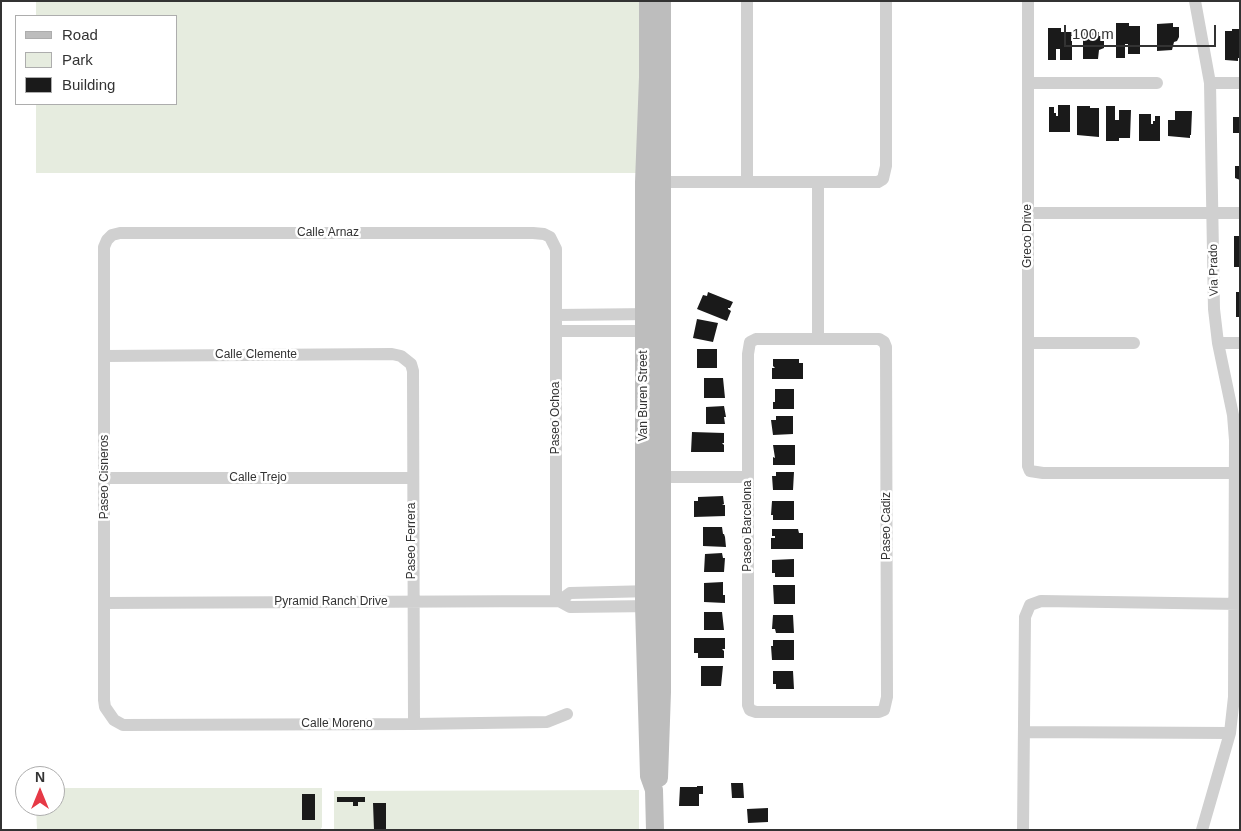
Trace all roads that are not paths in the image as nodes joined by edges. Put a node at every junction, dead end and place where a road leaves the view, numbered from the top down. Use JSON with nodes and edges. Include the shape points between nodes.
{"nodes":[{"id":1,"x":648,"y":1,"type":"edge"},
{"id":2,"x":662,"y":1,"type":"edge"},
{"id":3,"x":746,"y":1,"type":"edge"},
{"id":4,"x":886,"y":1,"type":"edge"},
{"id":5,"x":1028,"y":1,"type":"edge"},
{"id":6,"x":1195,"y":1,"type":"edge"},
{"id":7,"x":1028,"y":83,"type":"junction"},
{"id":8,"x":1157,"y":83,"type":"dead end"},
{"id":9,"x":1210,"y":83,"type":"junction"},
{"id":10,"x":1240,"y":83,"type":"edge"},
{"id":11,"x":644,"y":182,"type":"junction"},
{"id":12,"x":663,"y":182,"type":"junction"},
{"id":13,"x":746,"y":182,"type":"junction"},
{"id":14,"x":818,"y":182,"type":"junction"},
{"id":15,"x":1028,"y":213,"type":"junction"},
{"id":16,"x":1213,"y":213,"type":"junction"},
{"id":17,"x":1240,"y":213,"type":"edge"},
{"id":18,"x":550,"y":237,"type":"joint"},
{"id":19,"x":107,"y":240,"type":"joint"},
{"id":20,"x":556,"y":315,"type":"junction"},
{"id":21,"x":662,"y":322,"type":"junction"},
{"id":22,"x":644,"y":323,"type":"junction"},
{"id":23,"x":556,"y":332,"type":"junction"},
{"id":24,"x":818,"y":339,"type":"junction"},
{"id":25,"x":1028,"y":343,"type":"junction"},
{"id":26,"x":1134,"y":343,"type":"dead end"},
{"id":27,"x":1218,"y":343,"type":"junction"},
{"id":28,"x":1240,"y":343,"type":"edge"},
{"id":29,"x":105,"y":356,"type":"junction"},
{"id":30,"x":407,"y":359,"type":"joint"},
{"id":31,"x":1238,"y":474,"type":"edge"},
{"id":32,"x":662,"y":476,"type":"junction"},
{"id":33,"x":748,"y":476,"type":"junction"},
{"id":34,"x":644,"y":477,"type":"junction"},
{"id":35,"x":105,"y":478,"type":"junction"},
{"id":36,"x":412,"y":478,"type":"junction"},
{"id":37,"x":644,"y":598,"type":"junction"},
{"id":38,"x":662,"y":598,"type":"junction"},
{"id":39,"x":412,"y":601,"type":"junction"},
{"id":40,"x":557,"y":601,"type":"junction"},
{"id":41,"x":104,"y":603,"type":"junction"},
{"id":42,"x":1238,"y":604,"type":"edge"},
{"id":43,"x":750,"y":710,"type":"joint"},
{"id":44,"x":109,"y":714,"type":"joint"},
{"id":45,"x":567,"y":714,"type":"dead end"},
{"id":46,"x":414,"y":724,"type":"junction"},
{"id":47,"x":1024,"y":732,"type":"junction"},
{"id":48,"x":1230,"y":733,"type":"junction"},
{"id":49,"x":654,"y":790,"type":"junction"},
{"id":50,"x":655,"y":830,"type":"edge"},
{"id":51,"x":1023,"y":830,"type":"edge"},
{"id":52,"x":1202,"y":830,"type":"edge"}],
"edges":[{"from":1,"to":11,"type":"street","name":"Van Buren Street"},
{"from":2,"to":12,"type":"street","name":"Van Buren Street"},
{"from":3,"to":13,"type":"street"},
{"from":4,"to":14,"type":"street","via":[[886,166],[883,179],[878,182]]},
{"from":5,"to":7,"type":"street","name":"Greco Drive"},
{"from":6,"to":9,"type":"street","name":"Via Prado"},
{"from":7,"to":8,"type":"street"},
{"from":7,"to":15,"type":"street","name":"Greco Drive"},
{"from":9,"to":10,"type":"street"},
{"from":9,"to":16,"type":"street","name":"Via Prado"},
{"from":11,"to":12,"type":"street"},
{"from":11,"to":22,"type":"street","name":"Van Buren Street"},
{"from":12,"to":13,"type":"street"},
{"from":12,"to":21,"type":"street","name":"Van Buren Street"},
{"from":13,"to":14,"type":"street"},
{"from":14,"to":24,"type":"street"},
{"from":15,"to":16,"type":"street"},
{"from":15,"to":25,"type":"street","name":"Greco Drive"},
{"from":16,"to":17,"type":"street"},
{"from":16,"to":27,"type":"street","name":"Via Prado","via":[[1213,280]]},
{"from":18,"to":19,"type":"street","name":"Calle Arnaz","via":[[533,233],[120,233]]},
{"from":18,"to":20,"type":"street","name":"Paseo Ochoa","via":[[556,249]]},
{"from":19,"to":29,"type":"street","name":"Paseo Cisneros","via":[[104,247]]},
{"from":20,"to":22,"type":"street"},
{"from":20,"to":23,"type":"street","name":"Paseo Ochoa"},
{"from":21,"to":22,"type":"street"},
{"from":21,"to":32,"type":"street","name":"Van Buren Street"},
{"from":22,"to":23,"type":"street"},
{"from":22,"to":34,"type":"street","name":"Van Buren Street"},
{"from":23,"to":40,"type":"street","name":"Paseo Ochoa"},
{"from":24,"to":33,"type":"street","name":"Paseo Barcelona","via":[[750,342]]},
{"from":24,"to":43,"type":"street","name":"Paseo Cadiz","via":[[871,339],[884,342],[887,354],[887,697],[884,710],[879,712]]},
{"from":25,"to":26,"type":"street"},
{"from":25,"to":31,"type":"street","name":"Greco Drive","via":[[1030,471],[1043,474]]},
{"from":27,"to":28,"type":"street"},
{"from":27,"to":31,"type":"street","name":"Via Prado","via":[[1233,416]]},
{"from":29,"to":30,"type":"street","name":"Calle Clemente","via":[[392,354]]},
{"from":29,"to":35,"type":"street","name":"Paseo Cisneros"},
{"from":30,"to":36,"type":"street","name":"Paseo Ferrera","via":[[413,371]]},
{"from":31,"to":42,"type":"street","name":"Via Prado","via":[[1235,537]]},
{"from":32,"to":33,"type":"street"},
{"from":32,"to":34,"type":"street"},
{"from":32,"to":38,"type":"street","name":"Van Buren Street"},
{"from":33,"to":43,"type":"street","name":"Paseo Barcelona"},
{"from":34,"to":37,"type":"street","name":"Van Buren Street"},
{"from":35,"to":36,"type":"street","name":"Calle Trejo"},
{"from":35,"to":41,"type":"street","name":"Paseo Cisneros"},
{"from":36,"to":39,"type":"street","name":"Paseo Ferrera"},
{"from":37,"to":38,"type":"street","name":"Pyramid Ranch Drive"},
{"from":37,"to":40,"type":"street","name":"Pyramid Ranch Drive","via":[[570,593]]},
{"from":37,"to":49,"type":"street","name":"Van Buren Street","via":[[649,776]]},
{"from":38,"to":49,"type":"street","name":"Van Buren Street","via":[[660,778]]},
{"from":39,"to":40,"type":"street","name":"Pyramid Ranch Drive"},
{"from":39,"to":41,"type":"street","name":"Pyramid Ranch Drive"},
{"from":39,"to":46,"type":"street","name":"Paseo Ferrera"},
{"from":41,"to":44,"type":"street","name":"Paseo Cisneros","via":[[104,700]]},
{"from":42,"to":47,"type":"street","via":[[1041,601],[1030,605],[1025,616]]},
{"from":42,"to":48,"type":"street","name":"Via Prado"},
{"from":44,"to":46,"type":"street","name":"Calle Moreno","via":[[123,725]]},
{"from":45,"to":46,"type":"street","name":"Calle Moreno","via":[[547,722]]},
{"from":47,"to":48,"type":"street"},
{"from":47,"to":51,"type":"street"},
{"from":48,"to":52,"type":"street","name":"Via Prado"},
{"from":49,"to":50,"type":"street","name":"Van Buren Street"}]}
